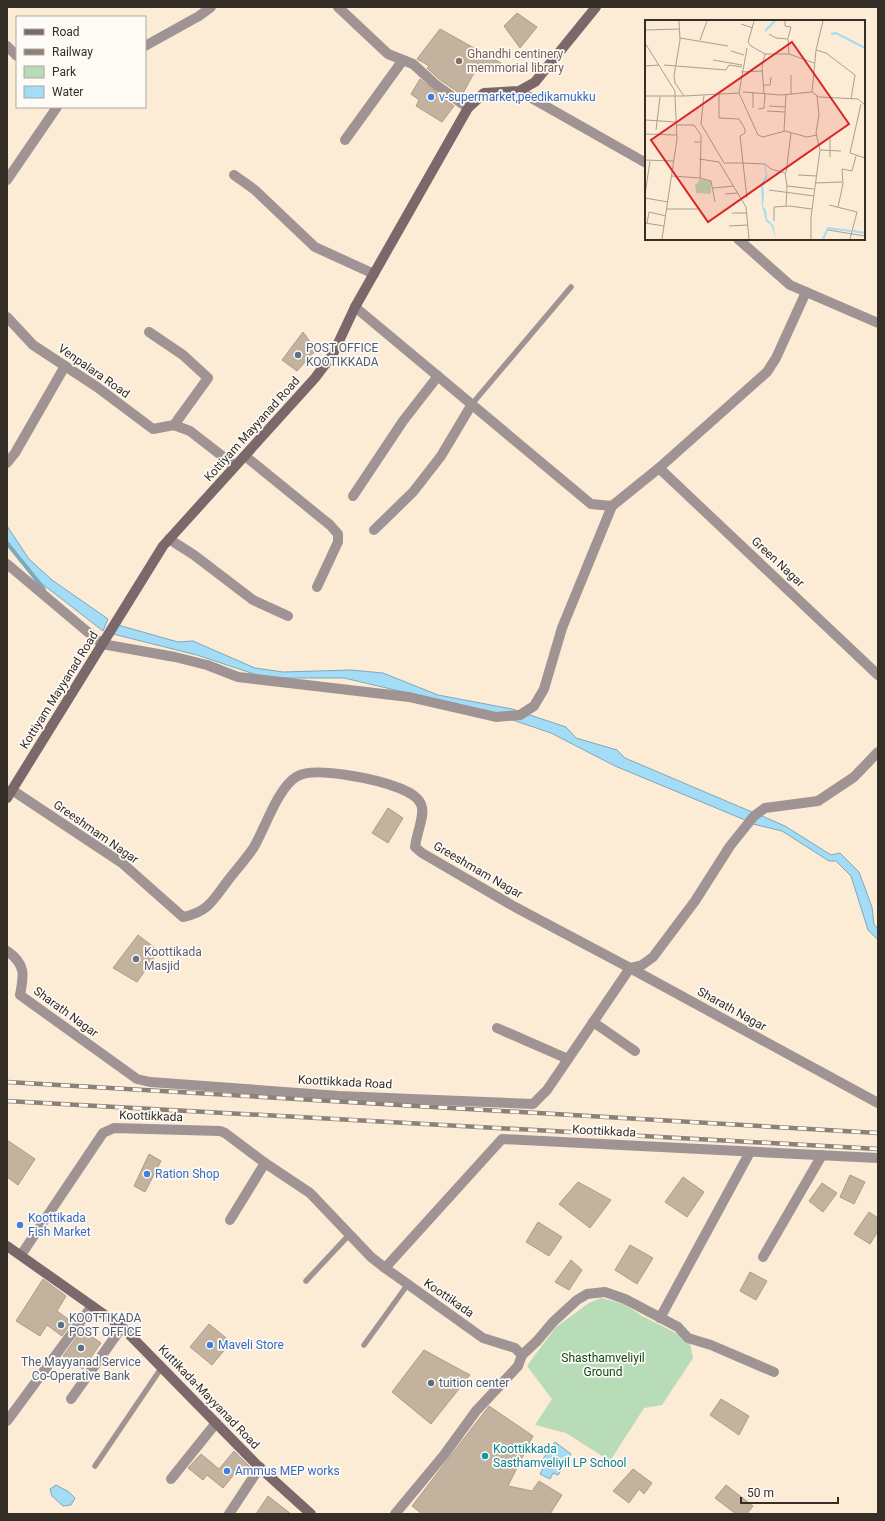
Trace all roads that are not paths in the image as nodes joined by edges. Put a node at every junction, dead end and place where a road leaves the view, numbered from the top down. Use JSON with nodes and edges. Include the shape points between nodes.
{"nodes":[{"id":1,"x":211,"y":7,"type":"edge"},
{"id":2,"x":338,"y":7,"type":"edge"},
{"id":3,"x":596,"y":7,"type":"edge"},
{"id":4,"x":146,"y":45,"type":"edge"},
{"id":5,"x":7,"y":46,"type":"edge"},
{"id":6,"x":16,"y":55,"type":"edge"},
{"id":7,"x":403,"y":60,"type":"junction"},
{"id":8,"x":519,"y":91,"type":"junction"},
{"id":9,"x":56,"y":108,"type":"edge"},
{"id":10,"x":468,"y":108,"type":"junction"},
{"id":11,"x":345,"y":140,"type":"dead end"},
{"id":12,"x":645,"y":162,"type":"edge"},
{"id":13,"x":234,"y":175,"type":"dead end"},
{"id":14,"x":7,"y":180,"type":"edge"},
{"id":15,"x":739,"y":240,"type":"edge"},
{"id":16,"x":374,"y":274,"type":"junction"},
{"id":17,"x":571,"y":287,"type":"dead end"},
{"id":18,"x":806,"y":292,"type":"junction"},
{"id":19,"x":355,"y":307,"type":"junction"},
{"id":20,"x":7,"y":317,"type":"edge"},
{"id":21,"x":878,"y":323,"type":"edge"},
{"id":22,"x":149,"y":332,"type":"dead end"},
{"id":23,"x":65,"y":366,"type":"junction"},
{"id":24,"x":438,"y":376,"type":"junction"},
{"id":25,"x":472,"y":404,"type":"junction"},
{"id":26,"x":174,"y":425,"type":"junction"},
{"id":27,"x":245,"y":456,"type":"junction"},
{"id":28,"x":7,"y":463,"type":"edge"},
{"id":29,"x":235,"y":466,"type":"junction"},
{"id":30,"x":659,"y":468,"type":"junction"},
{"id":31,"x":353,"y":496,"type":"dead end"},
{"id":32,"x":612,"y":506,"type":"junction"},
{"id":33,"x":374,"y":530,"type":"dead end"},
{"id":34,"x":169,"y":539,"type":"junction"},
{"id":35,"x":7,"y":564,"type":"edge"},
{"id":36,"x":317,"y":587,"type":"dead end"},
{"id":37,"x":288,"y":616,"type":"dead end"},
{"id":38,"x":102,"y":644,"type":"junction"},
{"id":39,"x":878,"y":675,"type":"edge"},
{"id":40,"x":878,"y":752,"type":"edge"},
{"id":41,"x":10,"y":794,"type":"edge"},
{"id":42,"x":7,"y":951,"type":"edge"},
{"id":43,"x":630,"y":968,"type":"junction"},
{"id":44,"x":593,"y":1022,"type":"junction"},
{"id":45,"x":498,"y":1028,"type":"dead end"},
{"id":46,"x":635,"y":1051,"type":"dead end"},
{"id":47,"x":568,"y":1059,"type":"junction"},
{"id":48,"x":137,"y":1079,"type":"joint"},
{"id":49,"x":878,"y":1103,"type":"edge"},
{"id":50,"x":750,"y":1152,"type":"junction"},
{"id":51,"x":822,"y":1155,"type":"junction"},
{"id":52,"x":878,"y":1158,"type":"edge"},
{"id":53,"x":265,"y":1163,"type":"junction"},
{"id":54,"x":230,"y":1220,"type":"dead end"},
{"id":55,"x":349,"y":1235,"type":"junction"},
{"id":56,"x":7,"y":1246,"type":"edge"},
{"id":57,"x":21,"y":1255,"type":"junction"},
{"id":58,"x":763,"y":1257,"type":"dead end"},
{"id":59,"x":385,"y":1268,"type":"junction"},
{"id":60,"x":306,"y":1281,"type":"dead end"},
{"id":61,"x":408,"y":1284,"type":"junction"},
{"id":62,"x":92,"y":1306,"type":"junction"},
{"id":63,"x":660,"y":1318,"type":"junction"},
{"id":64,"x":122,"y":1327,"type":"junction"},
{"id":65,"x":364,"y":1345,"type":"dead end"},
{"id":66,"x":522,"y":1355,"type":"junction"},
{"id":67,"x":162,"y":1367,"type":"junction"},
{"id":68,"x":774,"y":1372,"type":"dead end"},
{"id":69,"x":71,"y":1399,"type":"dead end"},
{"id":70,"x":7,"y":1421,"type":"edge"},
{"id":71,"x":216,"y":1423,"type":"junction"},
{"id":72,"x":95,"y":1466,"type":"dead end"},
{"id":73,"x":260,"y":1467,"type":"junction"},
{"id":74,"x":171,"y":1478,"type":"dead end"},
{"id":75,"x":229,"y":1514,"type":"edge"},
{"id":76,"x":311,"y":1514,"type":"edge"},
{"id":77,"x":396,"y":1514,"type":"edge"}],
"edges":[{"from":1,"to":4,"type":"street","via":[[200,16]]},
{"from":2,"to":7,"type":"street","via":[[388,54]]},
{"from":3,"to":8,"type":"main road","name":"Kottiyam Mayyanad Road","via":[[535,82]]},
{"from":5,"to":6,"type":"street"},
{"from":7,"to":10,"type":"street","via":[[413,64]]},
{"from":7,"to":11,"type":"street"},
{"from":8,"to":10,"type":"main road","name":"Kottiyam Mayyanad Road","via":[[484,93]]},
{"from":8,"to":12,"type":"street"},
{"from":9,"to":14,"type":"street"},
{"from":10,"to":16,"type":"main road","name":"Kottiyam Mayyanad Road"},
{"from":13,"to":16,"type":"street","via":[[255,190],[315,247]]},
{"from":15,"to":18,"type":"street","via":[[790,285]]},
{"from":16,"to":19,"type":"main road","name":"Kottiyam Mayyanad Road"},
{"from":17,"to":25,"type":"lane"},
{"from":18,"to":21,"type":"street"},
{"from":18,"to":30,"type":"street","via":[[772,365],[759,380]]},
{"from":19,"to":24,"type":"street"},
{"from":19,"to":27,"type":"main road","name":"Kottiyam Mayyanad Road","via":[[333,354],[315,378]]},
{"from":20,"to":23,"type":"street","name":"Venpalara Road","via":[[33,345]]},
{"from":22,"to":26,"type":"street","via":[[183,354],[208,378]]},
{"from":23,"to":26,"type":"street","name":"Venpalara Road","via":[[152,429]]},
{"from":23,"to":28,"type":"street"},
{"from":24,"to":25,"type":"street"},
{"from":24,"to":31,"type":"street","via":[[403,421]]},
{"from":25,"to":32,"type":"street","via":[[592,504]]},
{"from":25,"to":33,"type":"street","via":[[441,456],[413,492]]},
{"from":26,"to":29,"type":"street","via":[[190,431]]},
{"from":27,"to":29,"type":"main road","name":"Kottiyam Mayyanad Road"},
{"from":27,"to":36,"type":"street","via":[[338,534],[338,542]]},
{"from":29,"to":34,"type":"main road","name":"Kottiyam Mayyanad Road"},
{"from":30,"to":32,"type":"street"},
{"from":30,"to":39,"type":"street","name":"Green Nagar"},
{"from":32,"to":38,"type":"street","via":[[562,628],[544,689],[534,706],[520,715],[496,716],[409,697],[238,677],[175,657]]},
{"from":34,"to":37,"type":"street","via":[[253,600]]},
{"from":34,"to":38,"type":"main road","name":"Kottiyam Mayyanad Road"},
{"from":35,"to":38,"type":"street"},
{"from":38,"to":41,"type":"main road","name":"Kottiyam Mayyanad Road"},
{"from":40,"to":43,"type":"street","via":[[854,777],[818,801],[765,808],[754,816],[730,846],[695,901],[653,957],[642,965]]},
{"from":41,"to":43,"type":"street","name":"Greeshmam Nagar","via":[[122,863],[183,917],[208,908],[253,847],[286,785],[296,776],[308,772],[352,776],[394,786],[409,792],[423,806],[415,847],[422,853],[515,907]]},
{"from":42,"to":48,"type":"street","name":"Sharath Nagar","via":[[24,974],[20,995]]},
{"from":43,"to":44,"type":"street"},
{"from":43,"to":49,"type":"street","name":"Sharath Nagar"},
{"from":44,"to":46,"type":"street"},
{"from":44,"to":47,"type":"street"},
{"from":45,"to":47,"type":"street"},
{"from":47,"to":48,"type":"street","name":"Koottikkada Road","via":[[547,1090],[533,1104],[339,1096]]},
{"from":50,"to":51,"type":"street","name":"Koottikkada"},
{"from":50,"to":59,"type":"street","name":"Koottikkada","via":[[502,1139]]},
{"from":50,"to":63,"type":"street"},
{"from":51,"to":52,"type":"street","name":"Koottikkada"},
{"from":51,"to":58,"type":"street"},
{"from":53,"to":54,"type":"street"},
{"from":53,"to":55,"type":"street","name":"Koottikada","via":[[310,1193]]},
{"from":53,"to":57,"type":"street","name":"Koottikkada","via":[[220,1131],[114,1128],[107,1130]]},
{"from":55,"to":59,"type":"street","name":"Koottikada"},
{"from":55,"to":60,"type":"lane"},
{"from":56,"to":57,"type":"main road","name":"Kuttikada-Mayyanad Road"},
{"from":57,"to":62,"type":"main road","name":"Kuttikada-Mayyanad Road"},
{"from":59,"to":61,"type":"street","name":"Koottikada"},
{"from":61,"to":65,"type":"lane"},
{"from":61,"to":66,"type":"street","name":"Koottikada","via":[[483,1338],[515,1348]]},
{"from":62,"to":64,"type":"main road","name":"Kuttikada-Mayyanad Road"},
{"from":62,"to":70,"type":"street"},
{"from":63,"to":66,"type":"street","via":[[625,1299],[605,1292],[587,1294],[553,1322]]},
{"from":63,"to":68,"type":"street","via":[[678,1327],[688,1338]]},
{"from":64,"to":67,"type":"main road","name":"Kuttikada-Mayyanad Road"},
{"from":64,"to":69,"type":"street"},
{"from":66,"to":77,"type":"street","via":[[518,1366],[476,1411]]},
{"from":67,"to":71,"type":"main road","name":"Kuttikada-Mayyanad Road"},
{"from":67,"to":72,"type":"lane"},
{"from":71,"to":73,"type":"main road","name":"Kuttikada-Mayyanad Road"},
{"from":71,"to":74,"type":"street"},
{"from":73,"to":75,"type":"street"},
{"from":73,"to":76,"type":"main road","name":"Kuttikada-Mayyanad Road"}]}
